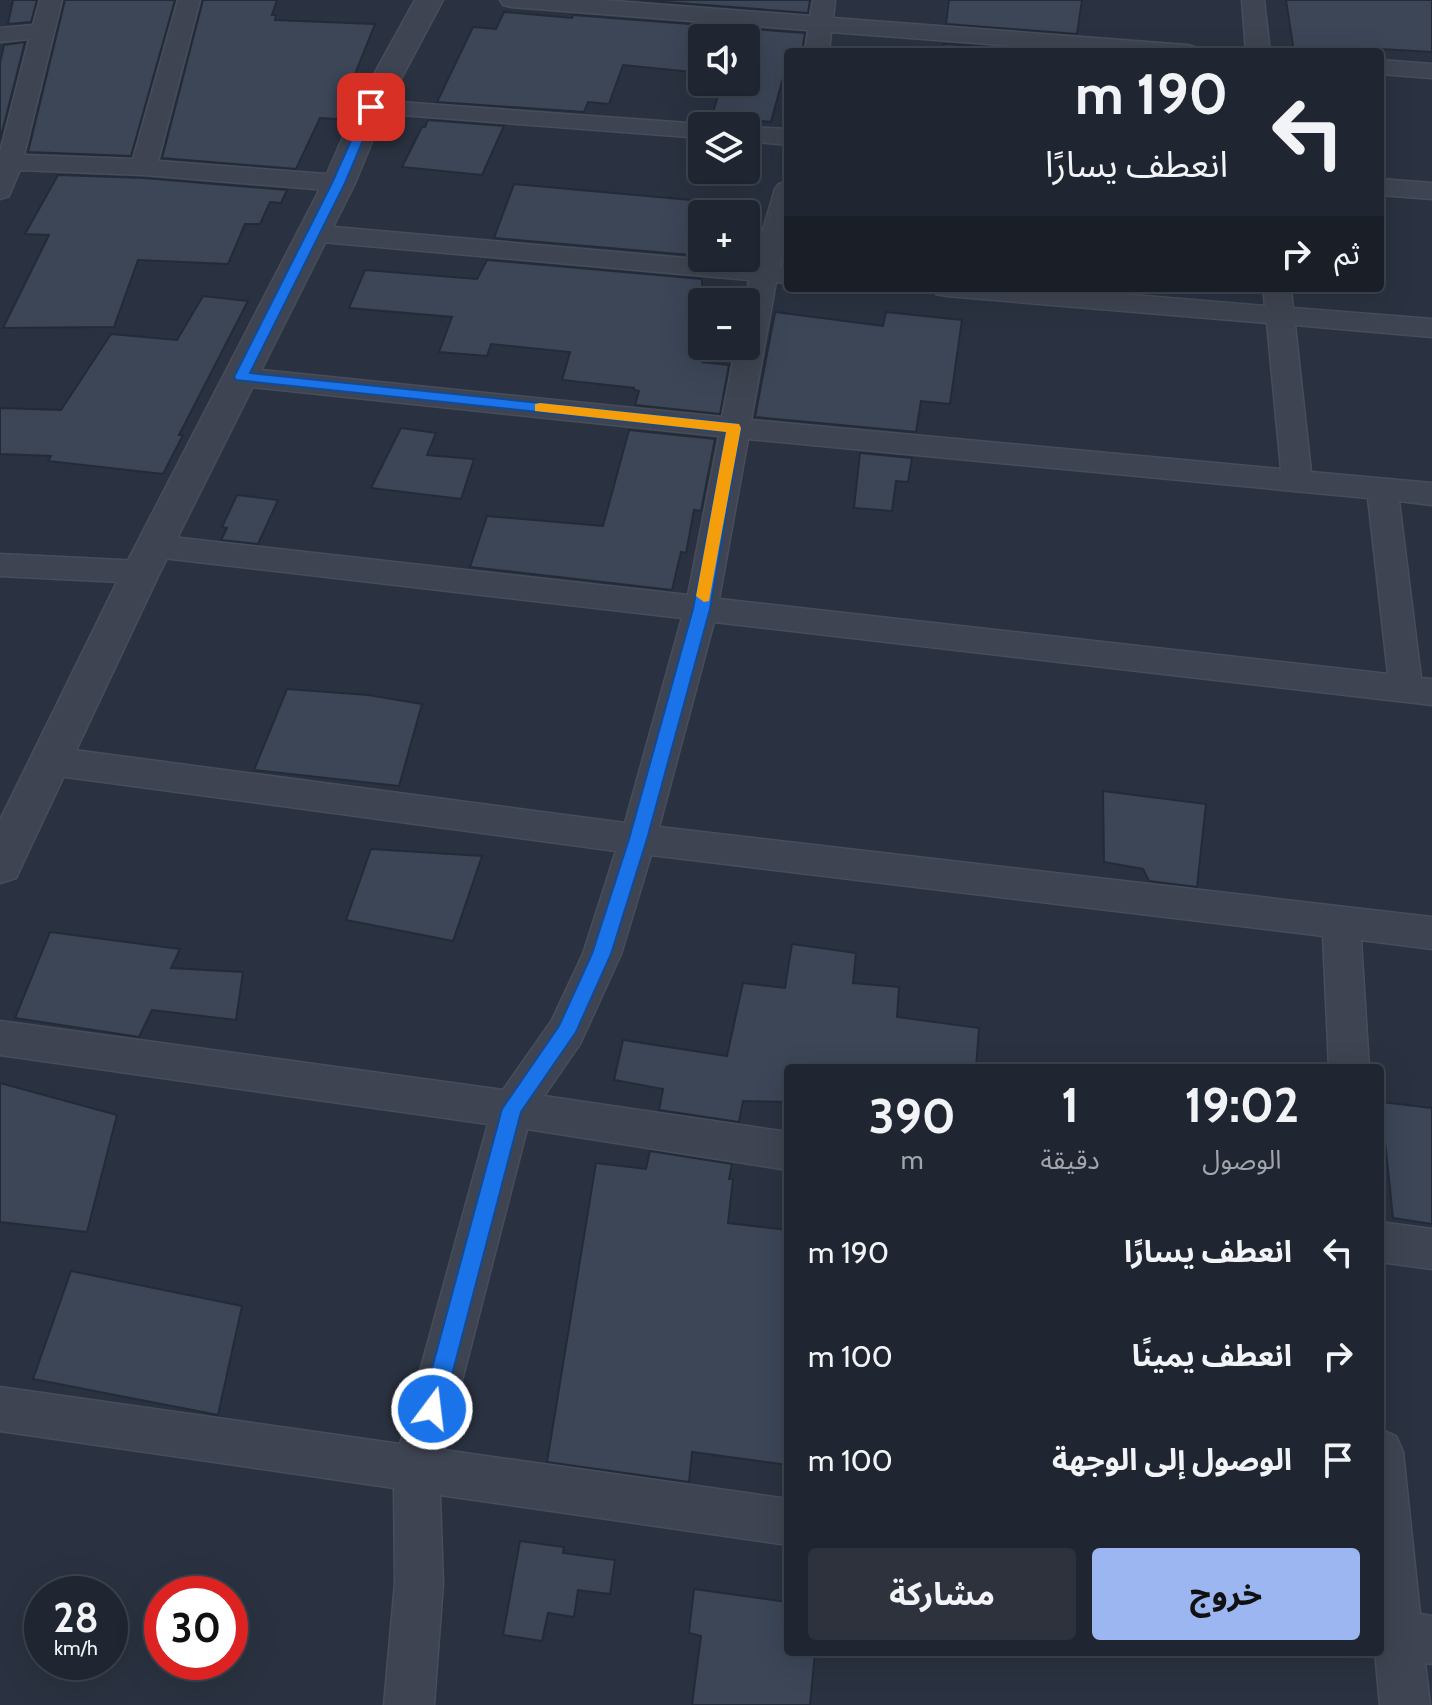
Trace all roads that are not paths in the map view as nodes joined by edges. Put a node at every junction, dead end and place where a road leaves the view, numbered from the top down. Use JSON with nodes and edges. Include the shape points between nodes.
{"nodes":[{"id":1,"x":51,"y":0,"type":"edge"},
{"id":2,"x":189,"y":0,"type":"edge"},
{"id":3,"x":429,"y":0,"type":"edge"},
{"id":4,"x":511,"y":0,"type":"edge"},
{"id":5,"x":824,"y":0,"type":"edge"},
{"id":6,"x":1253,"y":0,"type":"edge"},
{"id":7,"x":821,"y":26,"type":"junction"},
{"id":8,"x":42,"y":31,"type":"junction"},
{"id":9,"x":0,"y":35,"type":"edge"},
{"id":10,"x":818,"y":48,"type":"edge"},
{"id":11,"x":1131,"y":48,"type":"edge"},
{"id":12,"x":1258,"y":48,"type":"edge"},
{"id":13,"x":1384,"y":67,"type":"edge"},
{"id":14,"x":1432,"y":71,"type":"edge"},
{"id":15,"x":371,"y":107,"type":"junction"},
{"id":16,"x":688,"y":130,"type":"edge"},
{"id":17,"x":760,"y":135,"type":"edge"},
{"id":18,"x":784,"y":137,"type":"edge"},
{"id":19,"x":5,"y":162,"type":"edge"},
{"id":20,"x":144,"y":167,"type":"junction"},
{"id":21,"x":339,"y":183,"type":"junction"},
{"id":22,"x":1384,"y":187,"type":"edge"},
{"id":23,"x":0,"y":191,"type":"edge"},
{"id":24,"x":1432,"y":191,"type":"edge"},
{"id":25,"x":784,"y":217,"type":"edge"},
{"id":26,"x":311,"y":233,"type":"junction"},
{"id":27,"x":776,"y":274,"type":"edge"},
{"id":28,"x":1048,"y":292,"type":"edge"},
{"id":29,"x":1278,"y":301,"type":"edge"},
{"id":30,"x":1432,"y":328,"type":"edge"},
{"id":31,"x":241,"y":377,"type":"junction"},
{"id":32,"x":734,"y":428,"type":"junction"},
{"id":33,"x":1297,"y":479,"type":"junction"},
{"id":34,"x":1382,"y":488,"type":"junction"},
{"id":35,"x":1432,"y":494,"type":"edge"},
{"id":36,"x":148,"y":559,"type":"junction"},
{"id":37,"x":0,"y":565,"type":"edge"},
{"id":38,"x":701,"y":609,"type":"junction"},
{"id":39,"x":1419,"y":691,"type":"edge"},
{"id":40,"x":51,"y":761,"type":"junction"},
{"id":41,"x":638,"y":839,"type":"junction"},
{"id":42,"x":0,"y":865,"type":"edge"},
{"id":43,"x":1341,"y":922,"type":"junction"},
{"id":44,"x":1432,"y":933,"type":"edge"},
{"id":45,"x":0,"y":1038,"type":"edge"},
{"id":46,"x":1349,"y":1064,"type":"edge"},
{"id":47,"x":512,"y":1109,"type":"junction"},
{"id":48,"x":784,"y":1150,"type":"edge"},
{"id":49,"x":1384,"y":1243,"type":"edge"},
{"id":50,"x":1432,"y":1249,"type":"edge"},
{"id":51,"x":0,"y":1409,"type":"edge"},
{"id":52,"x":416,"y":1469,"type":"junction"},
{"id":53,"x":1384,"y":1482,"type":"edge"},
{"id":54,"x":784,"y":1521,"type":"edge"},
{"id":55,"x":1404,"y":1635,"type":"edge"},
{"id":56,"x":409,"y":1705,"type":"edge"},
{"id":57,"x":1405,"y":1705,"type":"edge"}],
"edges":[{"from":1,"to":8,"type":"street"},
{"from":2,"to":20,"type":"street"},
{"from":3,"to":15,"type":"street"},
{"from":4,"to":7,"type":"street"},
{"from":5,"to":7,"type":"street"},
{"from":6,"to":12,"type":"street"},
{"from":7,"to":10,"type":"street"},
{"from":7,"to":11,"type":"street"},
{"from":8,"to":9,"type":"street"},
{"from":8,"to":19,"type":"street"},
{"from":13,"to":14,"type":"street"},
{"from":15,"to":16,"type":"street"},
{"from":15,"to":21,"type":"street"},
{"from":17,"to":18,"type":"street"},
{"from":19,"to":20,"type":"street"},
{"from":19,"to":23,"type":"street"},
{"from":20,"to":21,"type":"street"},
{"from":21,"to":26,"type":"street"},
{"from":22,"to":24,"type":"street"},
{"from":25,"to":27,"type":"street"},
{"from":26,"to":27,"type":"street"},
{"from":26,"to":31,"type":"street"},
{"from":27,"to":32,"type":"street"},
{"from":28,"to":29,"type":"street"},
{"from":29,"to":30,"type":"street"},
{"from":29,"to":33,"type":"street"},
{"from":31,"to":32,"type":"street"},
{"from":31,"to":36,"type":"street"},
{"from":32,"to":33,"type":"street"},
{"from":32,"to":38,"type":"street"},
{"from":33,"to":34,"type":"street"},
{"from":34,"to":35,"type":"street"},
{"from":34,"to":39,"type":"street"},
{"from":36,"to":37,"type":"street"},
{"from":36,"to":38,"type":"street"},
{"from":36,"to":40,"type":"street"},
{"from":38,"to":39,"type":"street"},
{"from":38,"to":41,"type":"street"},
{"from":40,"to":41,"type":"street"},
{"from":40,"to":42,"type":"street"},
{"from":41,"to":43,"type":"street"},
{"from":41,"to":47,"type":"street","via":[[602,954],[566,1032]]},
{"from":43,"to":44,"type":"street"},
{"from":43,"to":46,"type":"street"},
{"from":45,"to":47,"type":"street"},
{"from":47,"to":48,"type":"street"},
{"from":47,"to":52,"type":"street"},
{"from":49,"to":50,"type":"street"},
{"from":51,"to":52,"type":"street"},
{"from":52,"to":54,"type":"street"},
{"from":52,"to":56,"type":"street","via":[[419,1583]]},
{"from":53,"to":55,"type":"street"},
{"from":55,"to":57,"type":"street"}]}
